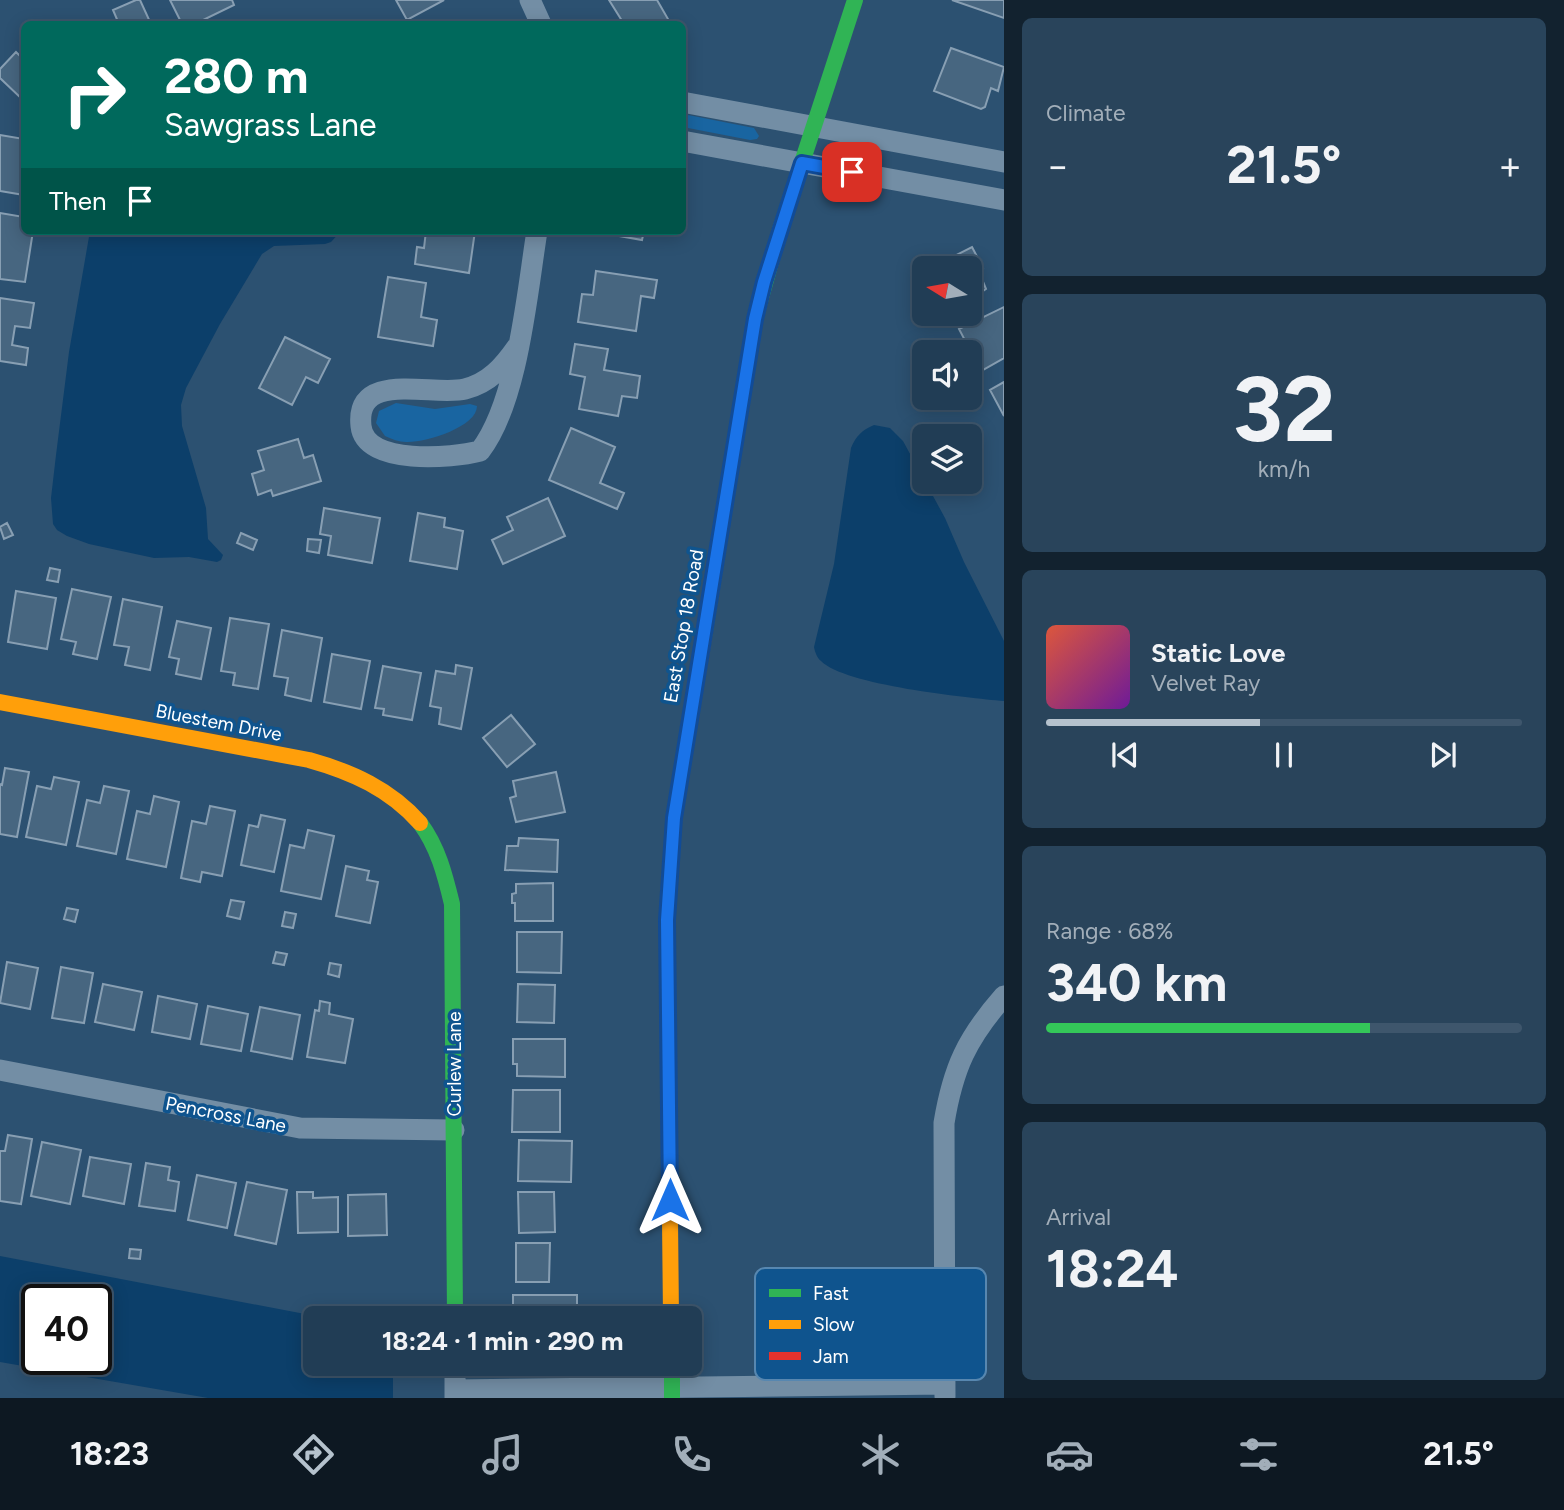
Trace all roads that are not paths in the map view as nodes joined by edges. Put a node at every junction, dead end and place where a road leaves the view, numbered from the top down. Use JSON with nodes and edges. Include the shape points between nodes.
{"nodes":[{"id":1,"x":530,"y":0,"type":"edge"},
{"id":2,"x":856,"y":0,"type":"edge"},
{"id":3,"x":540,"y":21,"type":"edge"},
{"id":4,"x":686,"y":103,"type":"edge"},
{"id":5,"x":814,"y":126,"type":"junction"},
{"id":6,"x":686,"y":142,"type":"edge"},
{"id":7,"x":1004,"y":162,"type":"edge"},
{"id":8,"x":802,"y":163,"type":"junction"},
{"id":9,"x":1004,"y":200,"type":"edge"},
{"id":10,"x":536,"y":235,"type":"edge"},
{"id":11,"x":517,"y":347,"type":"junction"},
{"id":12,"x":0,"y":702,"type":"edge"},
{"id":13,"x":416,"y":818,"type":"joint"},
{"id":14,"x":1004,"y":996,"type":"edge"},
{"id":15,"x":0,"y":1070,"type":"edge"},
{"id":16,"x":454,"y":1130,"type":"junction"},
{"id":17,"x":945,"y":1268,"type":"edge"},
{"id":18,"x":456,"y":1306,"type":"edge"},
{"id":19,"x":671,"y":1306,"type":"edge"},
{"id":20,"x":456,"y":1376,"type":"edge"},
{"id":21,"x":945,"y":1391,"type":"edge"},
{"id":22,"x":672,"y":1392,"type":"edge"},
{"id":23,"x":455,"y":1394,"type":"edge"}],
"edges":[{"from":1,"to":3,"type":"street"},
{"from":2,"to":5,"type":"street","name":"East Stop 18 Road"},
{"from":4,"to":5,"type":"street"},
{"from":5,"to":7,"type":"street"},
{"from":5,"to":8,"type":"street","name":"East Stop 18 Road"},
{"from":6,"to":8,"type":"street"},
{"from":8,"to":9,"type":"street"},
{"from":8,"to":19,"type":"street","name":"East Stop 18 Road","via":[[755,319],[674,818],[667,920]]},
{"from":10,"to":11,"type":"street"},
{"from":11,"to":11,"type":"street","via":[[487,381],[465,389],[374,393],[363,407],[362,431],[376,448],[408,456],[459,456],[480,451],[505,403]]},
{"from":12,"to":13,"type":"street","name":"Bluestem Drive","via":[[344,769],[372,782]]},
{"from":13,"to":16,"type":"street","name":"Curlew Lane","via":[[443,865],[452,904]]},
{"from":14,"to":17,"type":"street","via":[[974,1033],[949,1094],[944,1123]]},
{"from":15,"to":16,"type":"street","name":"Pencross Lane","via":[[300,1128]]},
{"from":16,"to":18,"type":"street","name":"Curlew Lane"},
{"from":20,"to":23,"type":"street"},
{"from":21,"to":22,"type":"street"},
{"from":22,"to":23,"type":"street"}]}
